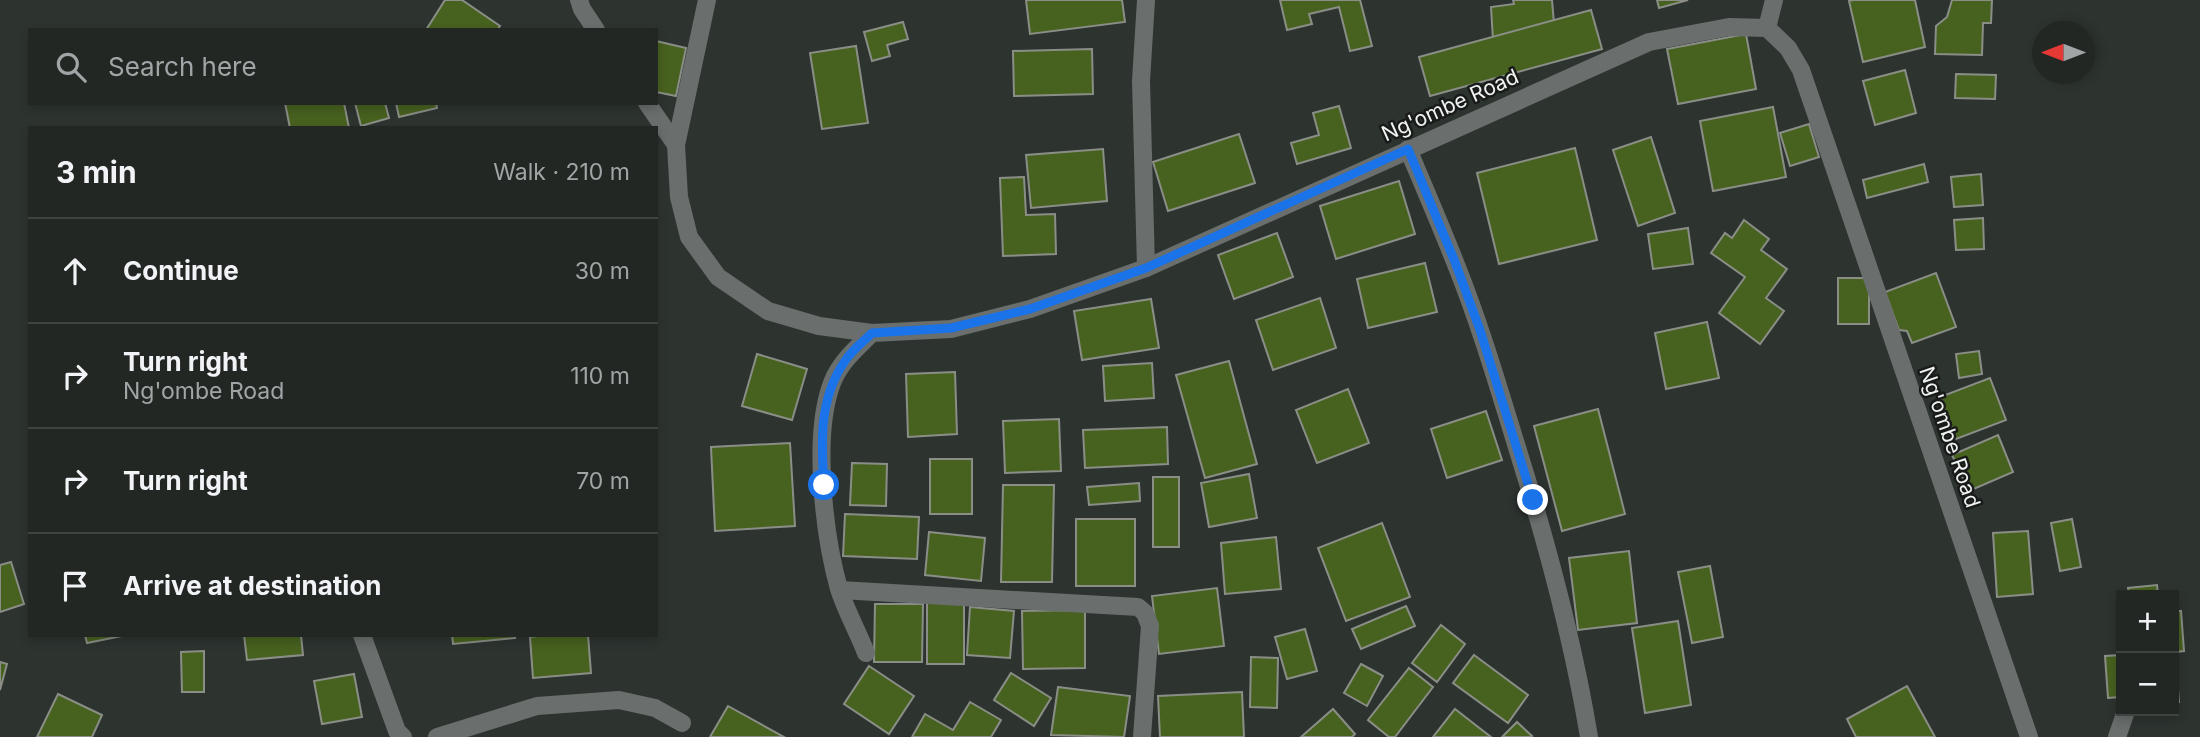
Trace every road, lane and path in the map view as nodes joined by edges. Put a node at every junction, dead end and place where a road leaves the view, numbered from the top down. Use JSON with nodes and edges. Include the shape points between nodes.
{"nodes":[{"id":1,"x":579,"y":0,"type":"edge"},
{"id":2,"x":708,"y":0,"type":"edge"},
{"id":3,"x":1146,"y":0,"type":"edge"},
{"id":4,"x":1774,"y":0,"type":"edge"},
{"id":5,"x":595,"y":28,"type":"edge"},
{"id":6,"x":1767,"y":28,"type":"junction"},
{"id":7,"x":648,"y":105,"type":"edge"},
{"id":8,"x":676,"y":145,"type":"junction"},
{"id":9,"x":1408,"y":149,"type":"junction"},
{"id":10,"x":1146,"y":268,"type":"junction"},
{"id":11,"x":872,"y":333,"type":"junction"},
{"id":12,"x":840,"y":590,"type":"junction"},
{"id":13,"x":363,"y":637,"type":"edge"},
{"id":14,"x":866,"y":653,"type":"dead end"},
{"id":15,"x":2124,"y":716,"type":"edge"},
{"id":16,"x":682,"y":723,"type":"dead end"},
{"id":17,"x":403,"y":737,"type":"edge"},
{"id":18,"x":438,"y":737,"type":"edge"},
{"id":19,"x":1142,"y":737,"type":"edge"},
{"id":20,"x":1589,"y":737,"type":"edge"},
{"id":21,"x":2029,"y":737,"type":"edge"},
{"id":22,"x":2117,"y":737,"type":"edge"}],
"edges":[{"from":1,"to":5,"type":"street"},
{"from":2,"to":8,"type":"street","name":"Ng'ombe Road"},
{"from":3,"to":10,"type":"street","via":[[1141,81]]},
{"from":4,"to":6,"type":"street"},
{"from":6,"to":9,"type":"street","name":"Ng'ombe Road","via":[[1729,27],[1649,42]]},
{"from":6,"to":21,"type":"street","name":"Ng'ombe Road","via":[[1788,48],[1801,70]]},
{"from":7,"to":8,"type":"street"},
{"from":8,"to":11,"type":"street","name":"Ng'ombe Road","via":[[678,197],[689,237],[718,277],[768,311],[819,326]]},
{"from":9,"to":10,"type":"street","name":"Ng'ombe Road"},
{"from":9,"to":20,"type":"street","via":[[1480,330],[1529,488],[1579,675]]},
{"from":10,"to":11,"type":"street","name":"Ng'ombe Road","via":[[1003,316],[951,328]]},
{"from":11,"to":12,"type":"street","via":[[846,358],[824,410],[826,516]]},
{"from":12,"to":14,"type":"street"},
{"from":12,"to":19,"type":"street","via":[[1138,607],[1150,626]]},
{"from":13,"to":17,"type":"street"},
{"from":15,"to":22,"type":"street"},
{"from":16,"to":18,"type":"street","via":[[655,708],[619,700],[537,706]]}]}
